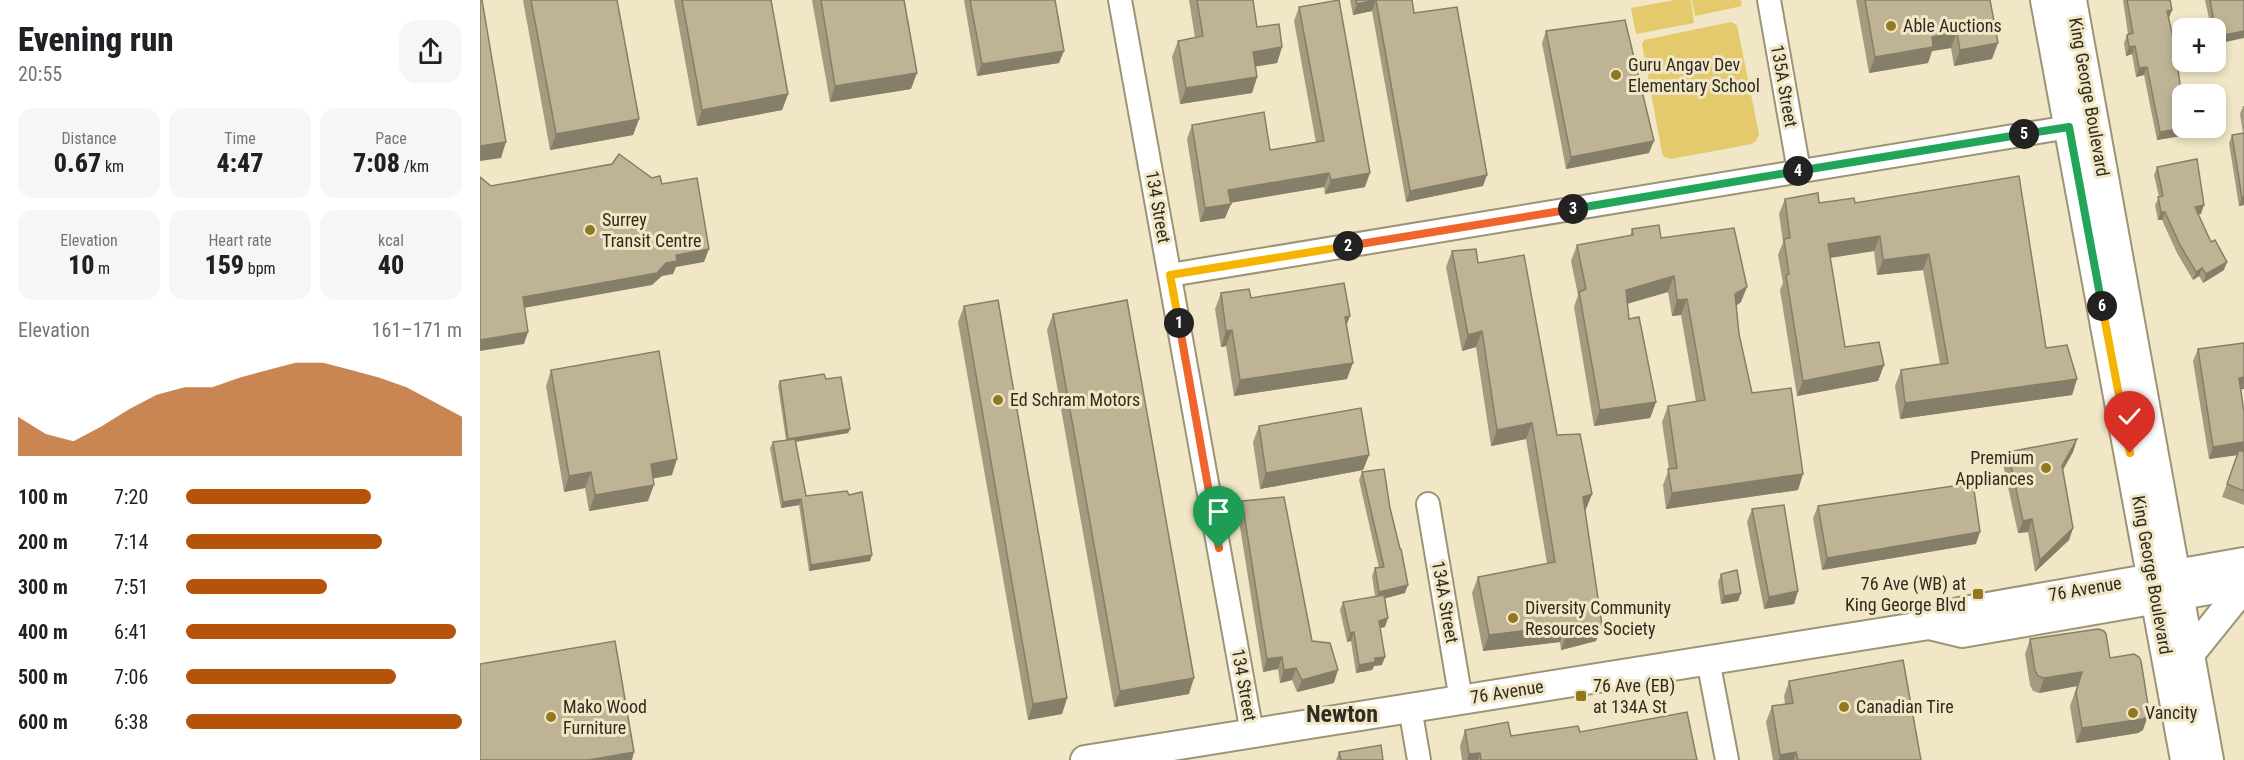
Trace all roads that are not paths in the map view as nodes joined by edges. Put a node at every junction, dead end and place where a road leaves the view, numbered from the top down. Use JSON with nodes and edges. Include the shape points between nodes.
{"nodes":[{"id":1,"x":1120,"y":0,"type":"edge"},
{"id":2,"x":1769,"y":0,"type":"edge"},
{"id":3,"x":2045,"y":0,"type":"edge"},
{"id":4,"x":2072,"y":0,"type":"edge"},
{"id":5,"x":2069,"y":127,"type":"junction"},
{"id":6,"x":2102,"y":168,"type":"junction"},
{"id":7,"x":1799,"y":171,"type":"junction"},
{"id":8,"x":1170,"y":275,"type":"junction"},
{"id":9,"x":1428,"y":504,"type":"dead end"},
{"id":10,"x":2244,"y":562,"type":"edge"},
{"id":11,"x":2244,"y":585,"type":"edge"},
{"id":12,"x":2166,"y":586,"type":"junction"},
{"id":13,"x":2190,"y":654,"type":"junction"},
{"id":14,"x":1708,"y":660,"type":"junction"},
{"id":15,"x":1461,"y":700,"type":"junction"},
{"id":16,"x":1410,"y":708,"type":"junction"},
{"id":17,"x":1252,"y":733,"type":"junction"},
{"id":18,"x":1085,"y":760,"type":"edge"},
{"id":19,"x":1419,"y":760,"type":"edge"},
{"id":20,"x":1726,"y":760,"type":"edge"},
{"id":21,"x":2185,"y":760,"type":"edge"},
{"id":22,"x":2209,"y":760,"type":"edge"}],
"edges":[{"from":1,"to":8,"type":"street","name":"134 Street"},
{"from":2,"to":7,"type":"street","name":"135A Street"},
{"from":3,"to":5,"type":"main road","name":"King George Boulevard"},
{"from":4,"to":6,"type":"main road","name":"King George Boulevard"},
{"from":5,"to":6,"type":"street"},
{"from":5,"to":7,"type":"street"},
{"from":5,"to":12,"type":"main road","name":"King George Boulevard"},
{"from":6,"to":12,"type":"main road","name":"King George Boulevard"},
{"from":7,"to":8,"type":"street"},
{"from":8,"to":17,"type":"street","name":"134 Street"},
{"from":9,"to":15,"type":"street","name":"134A Street"},
{"from":10,"to":12,"type":"main road","name":"76 Avenue"},
{"from":11,"to":12,"type":"main road","name":"76 Avenue"},
{"from":11,"to":13,"type":"main road"},
{"from":12,"to":13,"type":"main road","name":"King George Boulevard"},
{"from":12,"to":14,"type":"main road","name":"76 Avenue","via":[[1962,633],[1929,625]]},
{"from":12,"to":21,"type":"main road","name":"King George Boulevard"},
{"from":13,"to":22,"type":"main road","name":"King George Boulevard"},
{"from":14,"to":15,"type":"main road","name":"76 Avenue"},
{"from":14,"to":20,"type":"street"},
{"from":15,"to":16,"type":"main road","name":"76 Avenue"},
{"from":16,"to":17,"type":"main road","name":"76 Avenue"},
{"from":16,"to":19,"type":"street"},
{"from":17,"to":18,"type":"main road","name":"76 Avenue"}]}
